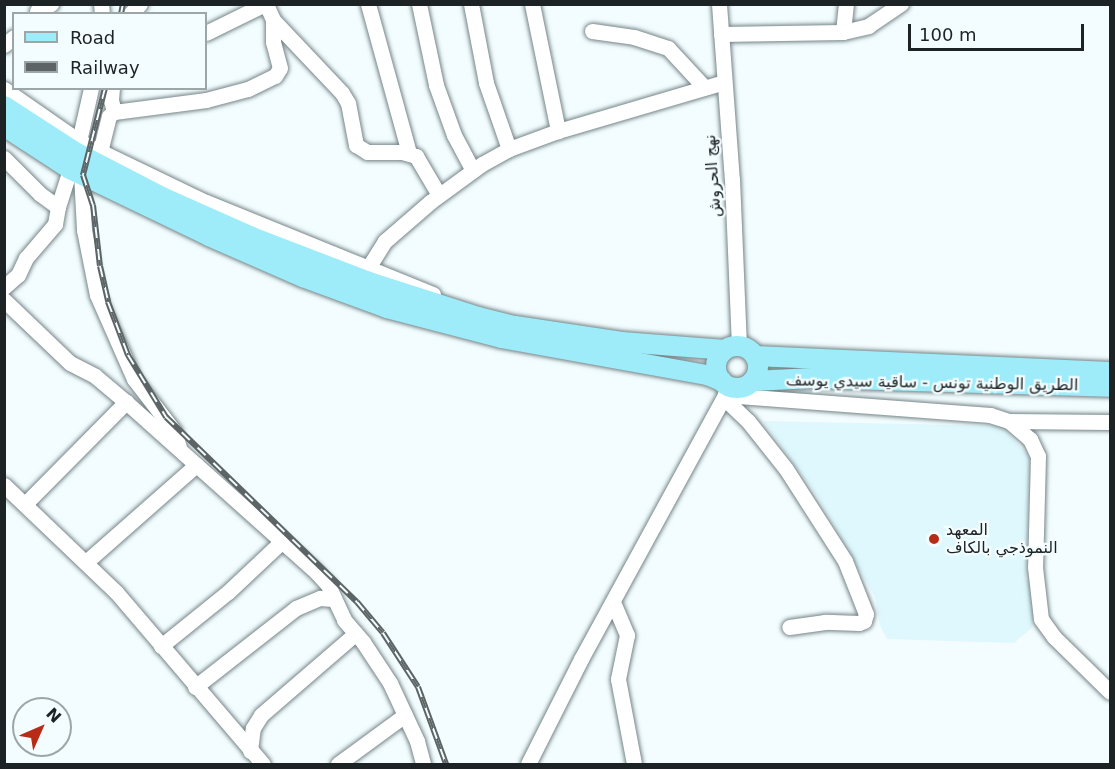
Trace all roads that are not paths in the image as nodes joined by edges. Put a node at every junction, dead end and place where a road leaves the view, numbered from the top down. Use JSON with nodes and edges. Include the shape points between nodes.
{"nodes":[{"id":1,"x":266,"y":4,"type":"edge"},
{"id":2,"x":368,"y":4,"type":"edge"},
{"id":3,"x":419,"y":4,"type":"edge"},
{"id":4,"x":471,"y":4,"type":"edge"},
{"id":5,"x":532,"y":4,"type":"edge"},
{"id":6,"x":719,"y":4,"type":"edge"},
{"id":7,"x":846,"y":4,"type":"edge"},
{"id":8,"x":901,"y":4,"type":"edge"},
{"id":9,"x":273,"y":20,"type":"junction"},
{"id":10,"x":592,"y":31,"type":"dead end"},
{"id":11,"x":843,"y":32,"type":"junction"},
{"id":12,"x":207,"y":33,"type":"edge"},
{"id":13,"x":721,"y":34,"type":"junction"},
{"id":14,"x":724,"y":82,"type":"junction"},
{"id":15,"x":705,"y":88,"type":"junction"},
{"id":16,"x":4,"y":89,"type":"edge"},
{"id":17,"x":91,"y":90,"type":"edge"},
{"id":18,"x":112,"y":90,"type":"edge"},
{"id":19,"x":4,"y":106,"type":"edge"},
{"id":20,"x":114,"y":112,"type":"junction"},
{"id":21,"x":4,"y":126,"type":"edge"},
{"id":22,"x":558,"y":130,"type":"junction"},
{"id":23,"x":509,"y":149,"type":"junction"},
{"id":24,"x":409,"y":153,"type":"junction"},
{"id":25,"x":4,"y":158,"type":"edge"},
{"id":26,"x":85,"y":162,"type":"junction"},
{"id":27,"x":473,"y":170,"type":"junction"},
{"id":28,"x":439,"y":195,"type":"junction"},
{"id":29,"x":58,"y":207,"type":"junction"},
{"id":30,"x":368,"y":268,"type":"junction"},
{"id":31,"x":4,"y":287,"type":"edge"},
{"id":32,"x":4,"y":300,"type":"edge"},
{"id":33,"x":478,"y":317,"type":"junction"},
{"id":34,"x":740,"y":351,"type":"junction"},
{"id":35,"x":1110,"y":372,"type":"edge"},
{"id":36,"x":753,"y":381,"type":"junction"},
{"id":37,"x":1110,"y":387,"type":"edge"},
{"id":38,"x":724,"y":390,"type":"junction"},
{"id":39,"x":126,"y":402,"type":"junction"},
{"id":40,"x":1009,"y":421,"type":"junction"},
{"id":41,"x":1110,"y":422,"type":"edge"},
{"id":42,"x":180,"y":450,"type":"junction"},
{"id":43,"x":196,"y":465,"type":"junction"},
{"id":44,"x":4,"y":486,"type":"edge"},
{"id":45,"x":25,"y":504,"type":"junction"},
{"id":46,"x":281,"y":542,"type":"junction"},
{"id":47,"x":86,"y":562,"type":"junction"},
{"id":48,"x":332,"y":598,"type":"junction"},
{"id":49,"x":613,"y":602,"type":"junction"},
{"id":50,"x":789,"y":627,"type":"dead end"},
{"id":51,"x":356,"y":633,"type":"junction"},
{"id":52,"x":161,"y":646,"type":"junction"},
{"id":53,"x":195,"y":687,"type":"junction"},
{"id":54,"x":1110,"y":692,"type":"edge"},
{"id":55,"x":405,"y":715,"type":"junction"},
{"id":56,"x":250,"y":751,"type":"junction"},
{"id":57,"x":264,"y":765,"type":"edge"},
{"id":58,"x":338,"y":765,"type":"edge"},
{"id":59,"x":423,"y":765,"type":"edge"},
{"id":60,"x":528,"y":765,"type":"edge"},
{"id":61,"x":634,"y":765,"type":"edge"}],
"edges":[{"from":1,"to":9,"type":"street"},
{"from":1,"to":12,"type":"street"},
{"from":2,"to":24,"type":"street"},
{"from":3,"to":27,"type":"street","via":[[436,85],[454,135]]},
{"from":4,"to":23,"type":"street","via":[[486,83]]},
{"from":5,"to":22,"type":"street"},
{"from":6,"to":13,"type":"street","name":"نهج الحروش"},
{"from":7,"to":11,"type":"street"},
{"from":8,"to":11,"type":"street","via":[[868,26]]},
{"from":9,"to":20,"type":"street","via":[[273,42],[280,68],[270,79],[206,99]]},
{"from":9,"to":24,"type":"street","via":[[342,93],[359,149]]},
{"from":10,"to":15,"type":"street","via":[[668,48]]},
{"from":11,"to":13,"type":"street"},
{"from":13,"to":14,"type":"street","name":"نهج الحروش"},
{"from":14,"to":15,"type":"street"},
{"from":14,"to":34,"type":"street","name":"نهج الحروش"},
{"from":15,"to":22,"type":"street"},
{"from":16,"to":26,"type":"street"},
{"from":17,"to":26,"type":"street"},
{"from":18,"to":20,"type":"street"},
{"from":19,"to":26,"type":"main road","name":"الطريق الوطنية تونس - ساقية سيدي يوسف"},
{"from":20,"to":26,"type":"street"},
{"from":21,"to":26,"type":"main road","name":"الطريق الوطنية تونس - ساقية سيدي يوسف"},
{"from":22,"to":23,"type":"street"},
{"from":23,"to":27,"type":"street"},
{"from":24,"to":28,"type":"street","via":[[423,165]]},
{"from":25,"to":29,"type":"street"},
{"from":26,"to":29,"type":"street"},
{"from":26,"to":30,"type":"street","via":[[206,202]]},
{"from":26,"to":33,"type":"main road","name":"الطريق الوطنية تونس - ساقية سيدي يوسف","via":[[303,258]]},
{"from":26,"to":38,"type":"main road","name":"الطريق الوطنية تونس - ساقية سيدي يوسف","via":[[247,254],[387,308],[501,338],[708,375]]},
{"from":26,"to":42,"type":"street","via":[[88,252],[103,314],[134,379],[174,431]]},
{"from":27,"to":28,"type":"street"},
{"from":28,"to":30,"type":"street","via":[[385,241]]},
{"from":29,"to":31,"type":"street","via":[[55,224],[26,258],[18,275]]},
{"from":30,"to":33,"type":"street","via":[[453,302]]},
{"from":32,"to":39,"type":"street","via":[[70,363],[95,376]]},
{"from":33,"to":34,"type":"main road","name":"الطريق الوطنية تونس - ساقية سيدي يوسف","via":[[622,342]]},
{"from":34,"to":35,"type":"main road","name":"الطريق الوطنية تونس - ساقية سيدي يوسف"},
{"from":34,"to":36,"type":"main road","via":[[758,369]]},
{"from":34,"to":38,"type":"main road","via":[[720,355],[716,368]]},
{"from":36,"to":37,"type":"main road","name":"الطريق الوطنية تونس - ساقية سيدي يوسف","via":[[813,378]]},
{"from":36,"to":38,"type":"main road"},
{"from":38,"to":40,"type":"street","via":[[990,415]]},
{"from":38,"to":49,"type":"street"},
{"from":38,"to":50,"type":"street","via":[[792,477],[845,561],[866,614],[859,623]]},
{"from":39,"to":42,"type":"street"},
{"from":39,"to":45,"type":"street"},
{"from":40,"to":41,"type":"street"},
{"from":40,"to":54,"type":"street","via":[[1030,439],[1038,456],[1035,567],[1041,619]]},
{"from":42,"to":43,"type":"street"},
{"from":43,"to":46,"type":"street"},
{"from":43,"to":47,"type":"street"},
{"from":44,"to":45,"type":"street"},
{"from":45,"to":47,"type":"street"},
{"from":46,"to":48,"type":"street","via":[[328,585]]},
{"from":46,"to":52,"type":"street","via":[[228,592]]},
{"from":47,"to":52,"type":"street"},
{"from":48,"to":51,"type":"street"},
{"from":48,"to":53,"type":"street","via":[[320,598],[296,608]]},
{"from":49,"to":60,"type":"street"},
{"from":49,"to":61,"type":"street","via":[[627,635],[618,680]]},
{"from":51,"to":55,"type":"street","via":[[377,662]]},
{"from":51,"to":56,"type":"street","via":[[261,715],[253,728]]},
{"from":52,"to":53,"type":"street"},
{"from":53,"to":56,"type":"street"},
{"from":55,"to":58,"type":"street"},
{"from":55,"to":59,"type":"street"},
{"from":56,"to":57,"type":"street"}]}
